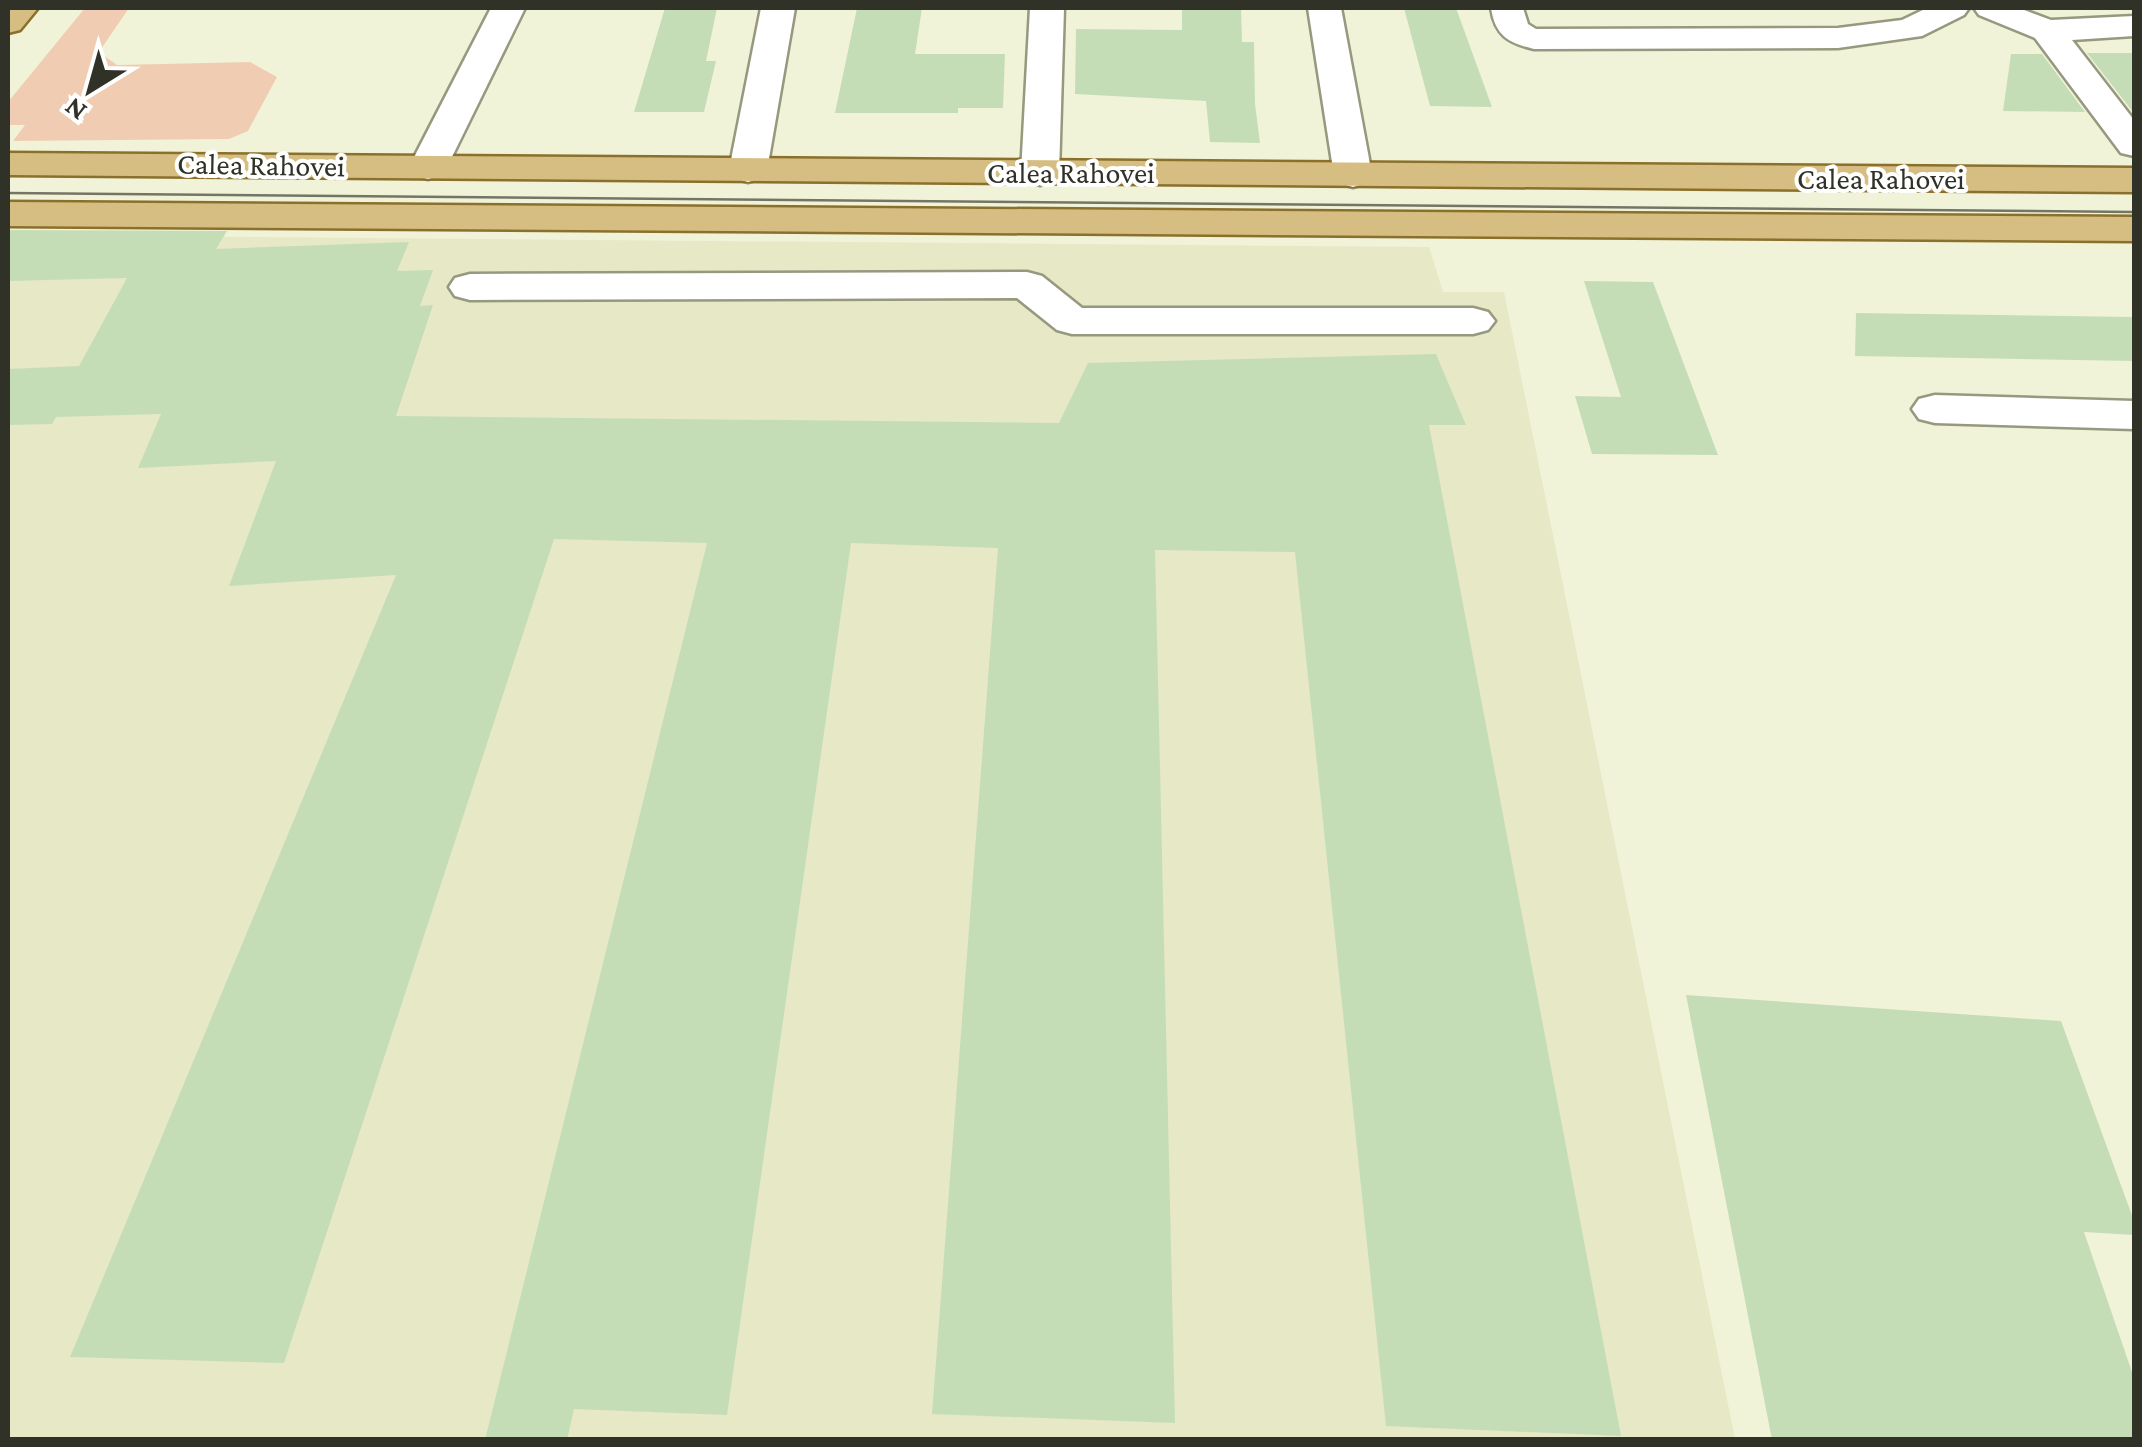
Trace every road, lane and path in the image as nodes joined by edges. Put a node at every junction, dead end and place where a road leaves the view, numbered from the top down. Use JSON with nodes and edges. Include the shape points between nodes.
{"nodes":[{"id":1,"x":20,"y":8,"type":"edge"},
{"id":2,"x":508,"y":8,"type":"edge"},
{"id":3,"x":778,"y":8,"type":"edge"},
{"id":4,"x":1047,"y":8,"type":"edge"},
{"id":5,"x":1324,"y":8,"type":"edge"},
{"id":6,"x":1507,"y":8,"type":"edge"},
{"id":7,"x":1739,"y":8,"type":"edge"},
{"id":8,"x":1952,"y":8,"type":"edge"},
{"id":9,"x":1990,"y":8,"type":"edge"},
{"id":10,"x":8,"y":24,"type":"edge"},
{"id":11,"x":2134,"y":26,"type":"edge"},
{"id":12,"x":2047,"y":31,"type":"junction"},
{"id":13,"x":1838,"y":38,"type":"junction"},
{"id":14,"x":2134,"y":145,"type":"edge"},
{"id":15,"x":8,"y":164,"type":"edge"},
{"id":16,"x":428,"y":167,"type":"junction"},
{"id":17,"x":748,"y":170,"type":"junction"},
{"id":18,"x":1040,"y":173,"type":"junction"},
{"id":19,"x":1353,"y":174,"type":"junction"},
{"id":20,"x":2134,"y":180,"type":"edge"},
{"id":21,"x":8,"y":214,"type":"edge"},
{"id":22,"x":2134,"y":229,"type":"edge"},
{"id":23,"x":470,"y":287,"type":"dead end"},
{"id":24,"x":1473,"y":320,"type":"dead end"},
{"id":25,"x":1935,"y":409,"type":"dead end"},
{"id":26,"x":2134,"y":415,"type":"edge"}],
"edges":[{"from":1,"to":10,"type":"main road"},
{"from":2,"to":16,"type":"street"},
{"from":3,"to":17,"type":"street"},
{"from":4,"to":18,"type":"street"},
{"from":5,"to":19,"type":"street"},
{"from":6,"to":13,"type":"street","via":[[1511,28],[1534,38]]},
{"from":7,"to":13,"type":"street"},
{"from":8,"to":13,"type":"street","via":[[1910,29]]},
{"from":9,"to":12,"type":"street"},
{"from":11,"to":12,"type":"street"},
{"from":12,"to":14,"type":"street"},
{"from":15,"to":16,"type":"main road","name":"Calea Rahovei"},
{"from":16,"to":17,"type":"main road","name":"Calea Rahovei"},
{"from":17,"to":18,"type":"main road","name":"Calea Rahovei"},
{"from":18,"to":19,"type":"main road","name":"Calea Rahovei"},
{"from":19,"to":20,"type":"main road","name":"Calea Rahovei"},
{"from":21,"to":22,"type":"main road","name":"Calea Rahovei"},
{"from":23,"to":24,"type":"street","via":[[1026,285],[1072,320]]},
{"from":25,"to":26,"type":"street"}]}
